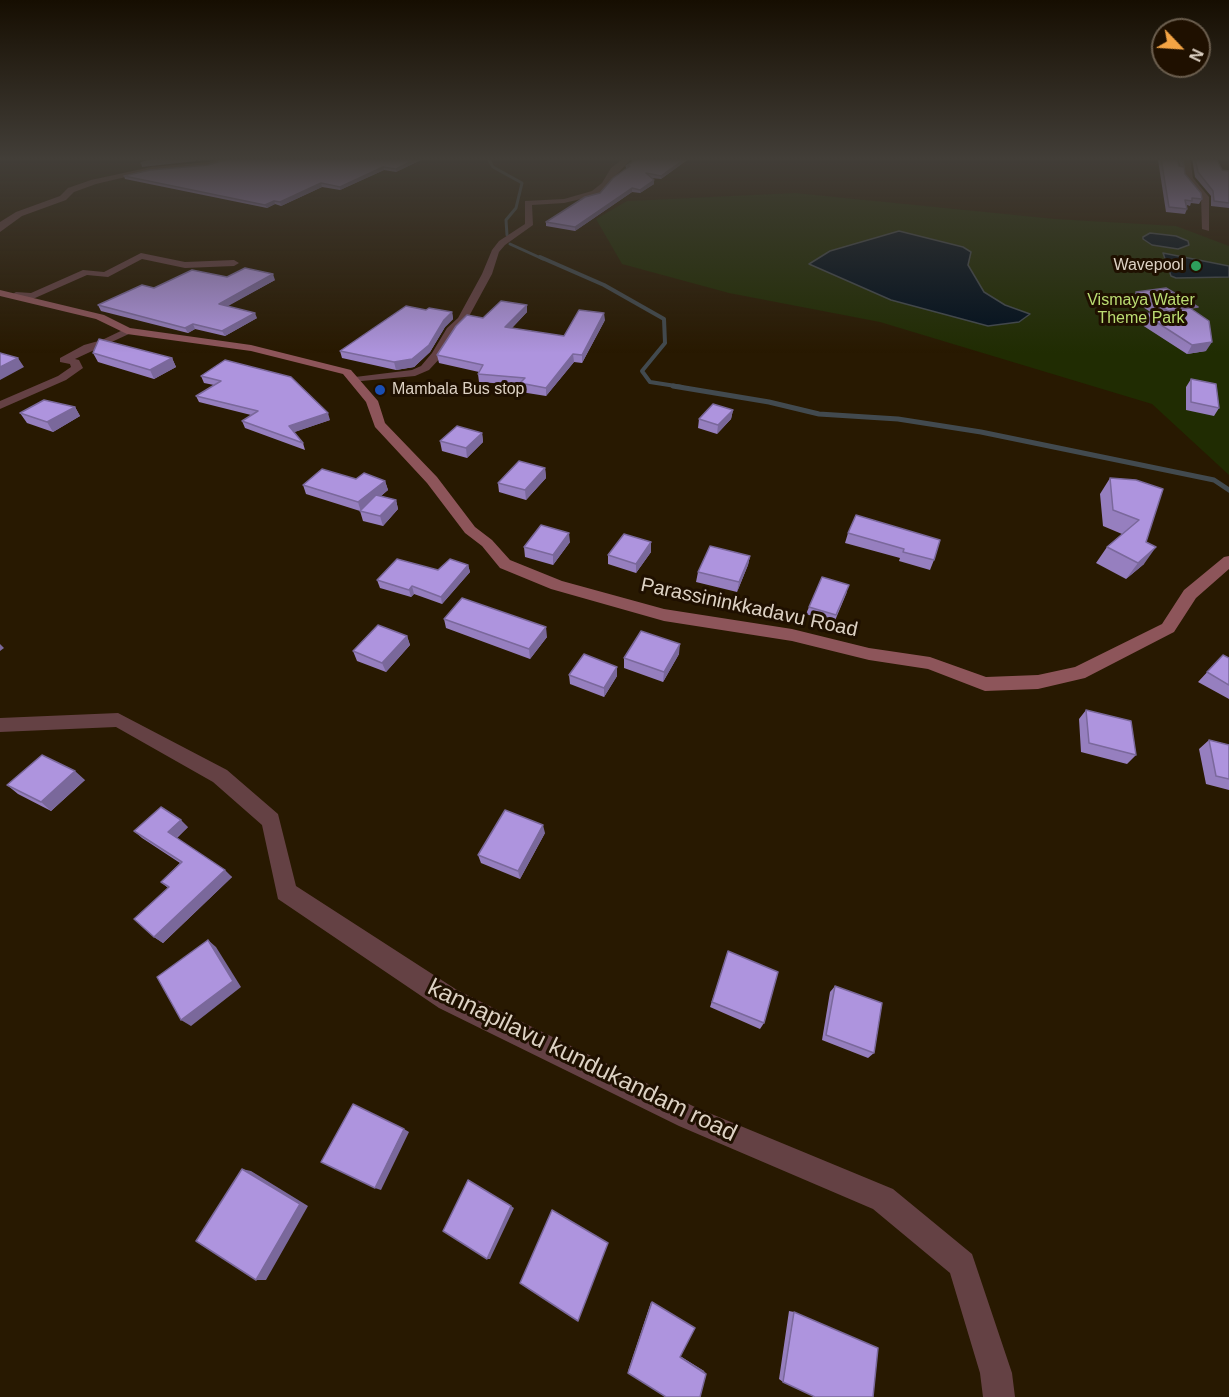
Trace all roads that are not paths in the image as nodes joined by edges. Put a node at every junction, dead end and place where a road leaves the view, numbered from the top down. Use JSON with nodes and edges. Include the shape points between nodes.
{"nodes":[{"id":1,"x":529,"y":223,"type":"edge"},
{"id":2,"x":1206,"y":223,"type":"edge"},
{"id":3,"x":1206,"y":229,"type":"dead end"},
{"id":4,"x":234,"y":264,"type":"dead end"},
{"id":5,"x":0,"y":293,"type":"edge"},
{"id":6,"x":16,"y":295,"type":"junction"},
{"id":7,"x":128,"y":331,"type":"junction"},
{"id":8,"x":355,"y":380,"type":"junction"},
{"id":9,"x":0,"y":405,"type":"edge"},
{"id":10,"x":1229,"y":561,"type":"edge"},
{"id":11,"x":0,"y":725,"type":"edge"},
{"id":12,"x":999,"y":1397,"type":"edge"}],
"edges":[{"from":1,"to":8,"type":"street","via":[[495,252],[462,320],[425,368],[415,373]]},
{"from":2,"to":3,"type":"street"},
{"from":4,"to":6,"type":"street","via":[[185,265],[141,256],[105,275],[86,272],[32,296]]},
{"from":5,"to":6,"type":"main road","name":"Parassininkkadavu Road"},
{"from":6,"to":7,"type":"main road","name":"Parassininkkadavu Road","via":[[100,317]]},
{"from":7,"to":8,"type":"main road","name":"Parassininkkadavu Road","via":[[251,348],[347,372]]},
{"from":7,"to":9,"type":"street","via":[[64,360],[75,362],[78,368],[62,378]]},
{"from":8,"to":10,"type":"main road","name":"Parassininkkadavu Road","via":[[372,401],[379,424],[432,480],[470,530],[505,564],[557,585],[664,615],[792,635],[869,654],[930,663],[985,684],[1038,682],[1079,673],[1168,628],[1190,594]]},
{"from":11,"to":12,"type":"street","name":"kannapilavu kundukandam road","via":[[118,720],[220,776],[271,820],[286,892],[448,999],[688,1117],[883,1199],[962,1264],[996,1373]]}]}
